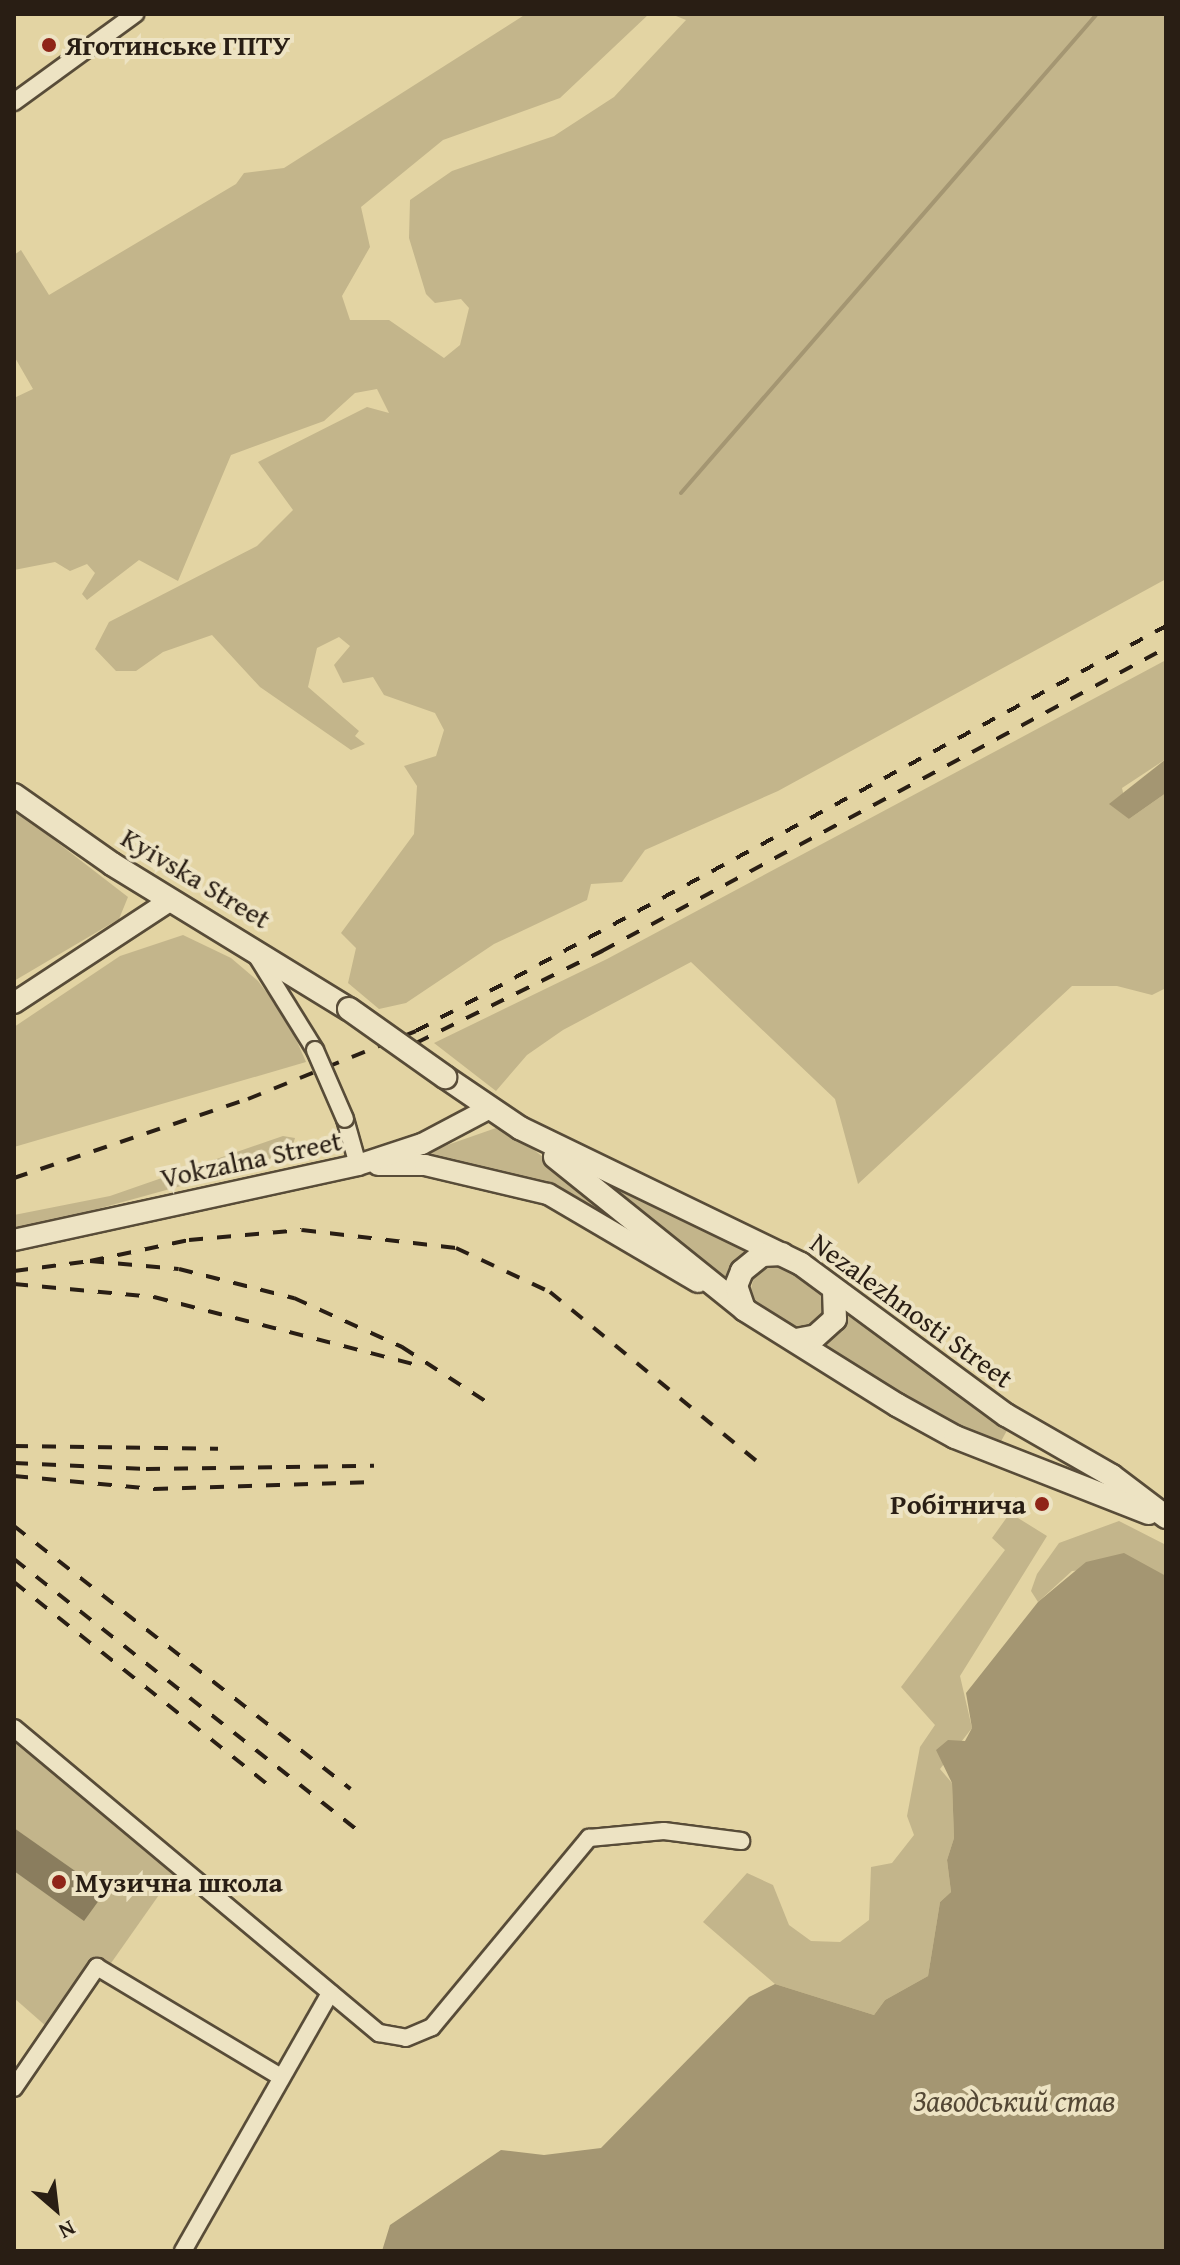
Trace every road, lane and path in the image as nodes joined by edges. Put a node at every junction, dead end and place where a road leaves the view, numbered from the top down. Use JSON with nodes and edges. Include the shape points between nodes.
{"nodes":[{"id":1,"x":135,"y":14,"type":"edge"},
{"id":2,"x":14,"y":102,"type":"edge"},
{"id":3,"x":14,"y":795,"type":"edge"},
{"id":4,"x":171,"y":900,"type":"junction"},
{"id":5,"x":251,"y":946,"type":"junction"},
{"id":6,"x":14,"y":1003,"type":"edge"},
{"id":7,"x":445,"y":1077,"type":"joint"},
{"id":8,"x":490,"y":1108,"type":"junction"},
{"id":9,"x":520,"y":1128,"type":"junction"},
{"id":10,"x":358,"y":1165,"type":"junction"},
{"id":11,"x":14,"y":1240,"type":"edge"},
{"id":12,"x":782,"y":1254,"type":"junction"},
{"id":13,"x":834,"y":1290,"type":"junction"},
{"id":14,"x":745,"y":1310,"type":"junction"},
{"id":15,"x":796,"y":1340,"type":"junction"},
{"id":16,"x":1166,"y":1518,"type":"edge"},
{"id":17,"x":14,"y":1728,"type":"edge"},
{"id":18,"x":741,"y":1841,"type":"dead end"},
{"id":19,"x":330,"y":1993,"type":"junction"},
{"id":20,"x":281,"y":2077,"type":"junction"},
{"id":21,"x":14,"y":2088,"type":"edge"},
{"id":22,"x":183,"y":2251,"type":"edge"}],
"edges":[{"from":1,"to":2,"type":"street"},
{"from":3,"to":4,"type":"main road","name":"Kyivska Street"},
{"from":4,"to":5,"type":"main road","name":"Kyivska Street"},
{"from":4,"to":6,"type":"street"},
{"from":5,"to":7,"type":"main road","name":"Kyivska Street","bridge":true},
{"from":5,"to":10,"type":"street","bridge":true,"via":[[315,1050]]},
{"from":7,"to":8,"type":"main road","name":"Nezalezhnosti Street"},
{"from":8,"to":9,"type":"main road","name":"Nezalezhnosti Street"},
{"from":8,"to":10,"type":"street","name":"Vokzalna Street","via":[[422,1144]]},
{"from":9,"to":12,"type":"main road","name":"Nezalezhnosti Street"},
{"from":9,"to":14,"type":"main road","name":"Nezalezhnosti Street"},
{"from":10,"to":11,"type":"street","name":"Vokzalna Street"},
{"from":10,"to":14,"type":"street","via":[[425,1165],[548,1194]]},
{"from":12,"to":13,"type":"main road","name":"Nezalezhnosti Street"},
{"from":12,"to":14,"type":"main road","via":[[762,1255],[742,1271],[736,1286]]},
{"from":13,"to":15,"type":"main road","via":[[835,1319],[816,1336]]},
{"from":13,"to":16,"type":"main road","name":"Nezalezhnosti Street","via":[[1006,1415],[1112,1476]]},
{"from":14,"to":15,"type":"main road","name":"Nezalezhnosti Street"},
{"from":15,"to":16,"type":"main road","name":"Nezalezhnosti Street","via":[[955,1437]]},
{"from":17,"to":19,"type":"street"},
{"from":18,"to":19,"type":"street","via":[[664,1831],[589,1838],[432,2027],[406,2038],[379,2033]]},
{"from":19,"to":20,"type":"street"},
{"from":20,"to":21,"type":"street","via":[[97,1967]]},
{"from":20,"to":22,"type":"street"}]}
